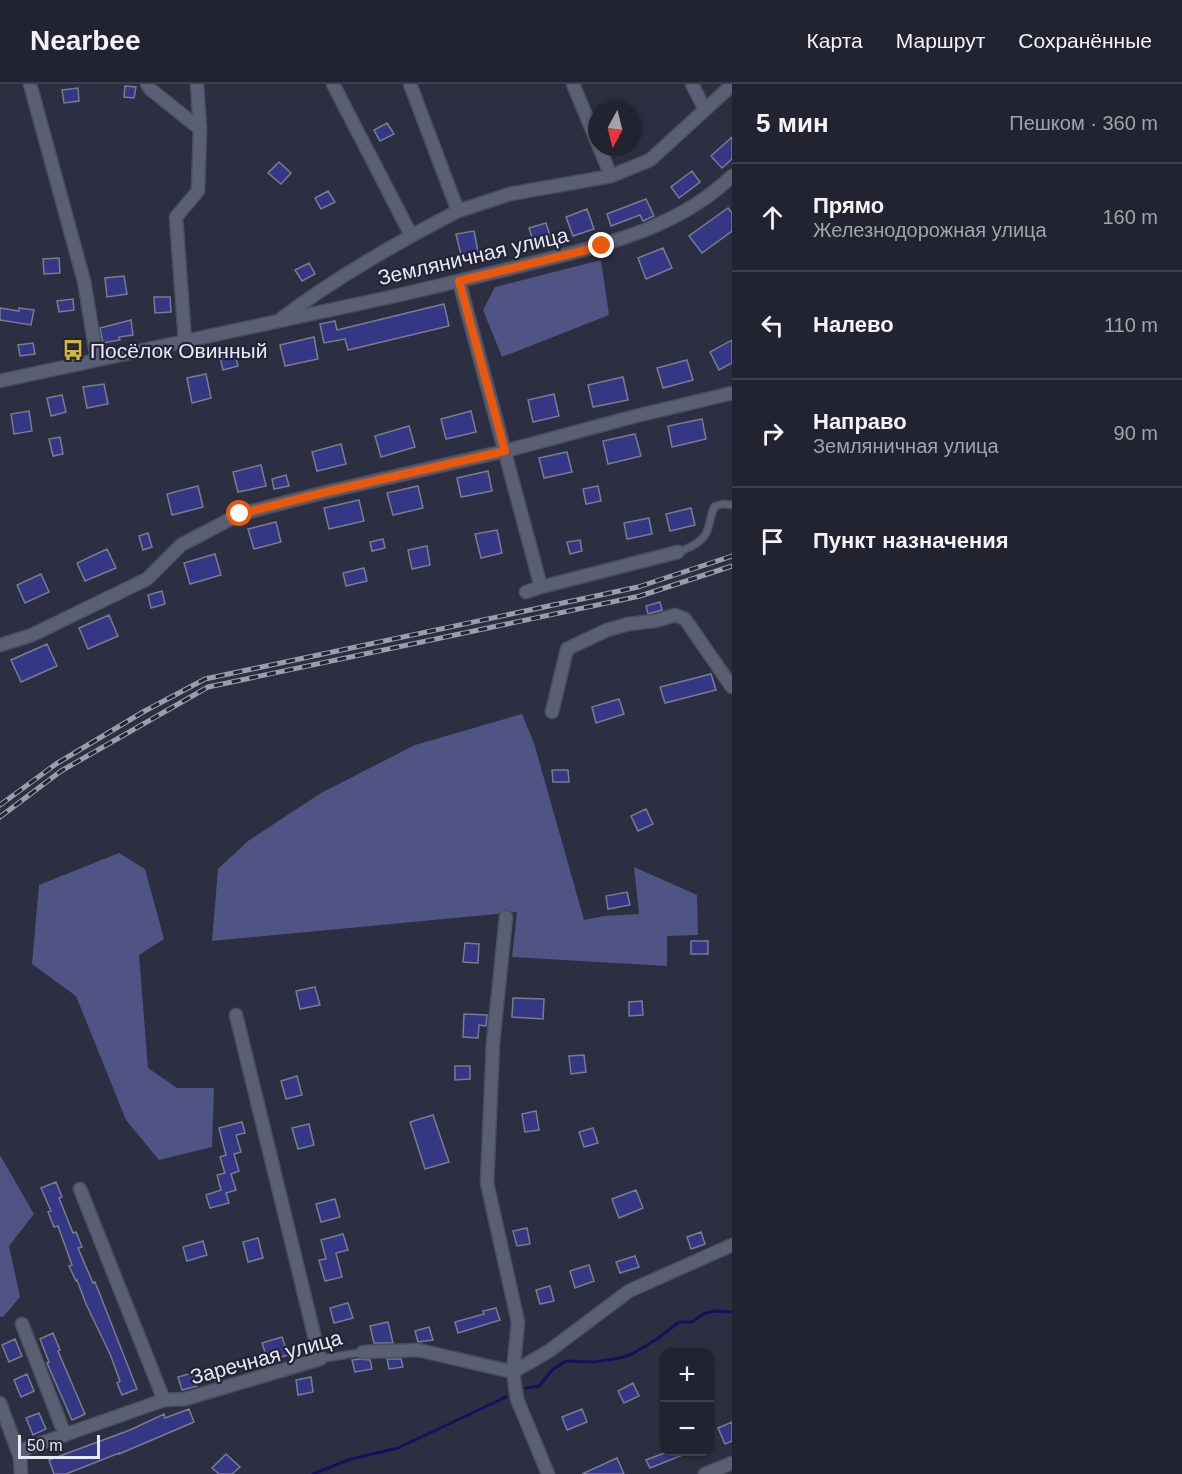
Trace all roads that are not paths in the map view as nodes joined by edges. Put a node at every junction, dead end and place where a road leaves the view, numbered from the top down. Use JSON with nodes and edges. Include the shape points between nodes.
{"nodes":[{"id":1,"x":30,"y":84,"type":"edge"},
{"id":2,"x":147,"y":84,"type":"edge"},
{"id":3,"x":197,"y":84,"type":"edge"},
{"id":4,"x":333,"y":84,"type":"edge"},
{"id":5,"x":410,"y":84,"type":"edge"},
{"id":6,"x":573,"y":84,"type":"edge"},
{"id":7,"x":692,"y":84,"type":"edge"},
{"id":8,"x":732,"y":85,"type":"edge"},
{"id":9,"x":705,"y":110,"type":"junction"},
{"id":10,"x":588,"y":120,"type":"edge"},
{"id":11,"x":200,"y":129,"type":"junction"},
{"id":12,"x":603,"y":156,"type":"edge"},
{"id":13,"x":611,"y":176,"type":"junction"},
{"id":14,"x":732,"y":176,"type":"edge"},
{"id":15,"x":458,"y":211,"type":"junction"},
{"id":16,"x":411,"y":235,"type":"junction"},
{"id":17,"x":459,"y":281,"type":"junction"},
{"id":18,"x":278,"y":322,"type":"junction"},
{"id":19,"x":185,"y":341,"type":"junction"},
{"id":20,"x":97,"y":359,"type":"junction"},
{"id":21,"x":0,"y":381,"type":"edge"},
{"id":22,"x":732,"y":393,"type":"edge"},
{"id":23,"x":505,"y":451,"type":"junction"},
{"id":24,"x":732,"y":505,"type":"edge"},
{"id":25,"x":678,"y":552,"type":"joint"},
{"id":26,"x":541,"y":587,"type":"junction"},
{"id":27,"x":526,"y":592,"type":"dead end"},
{"id":28,"x":0,"y":645,"type":"edge"},
{"id":29,"x":732,"y":687,"type":"edge"},
{"id":30,"x":552,"y":712,"type":"dead end"},
{"id":31,"x":507,"y":917,"type":"dead end"},
{"id":32,"x":236,"y":1015,"type":"dead end"},
{"id":33,"x":80,"y":1189,"type":"dead end"},
{"id":34,"x":732,"y":1245,"type":"edge"},
{"id":35,"x":22,"y":1324,"type":"dead end"},
{"id":36,"x":363,"y":1352,"type":"joint"},
{"id":37,"x":320,"y":1359,"type":"junction"},
{"id":38,"x":513,"y":1372,"type":"junction"},
{"id":39,"x":164,"y":1400,"type":"junction"},
{"id":40,"x":0,"y":1403,"type":"edge"},
{"id":41,"x":65,"y":1435,"type":"junction"},
{"id":42,"x":20,"y":1457,"type":"junction"},
{"id":43,"x":732,"y":1463,"type":"edge"},
{"id":44,"x":21,"y":1474,"type":"edge"},
{"id":45,"x":548,"y":1474,"type":"edge"},
{"id":46,"x":705,"y":1474,"type":"edge"}],
"edges":[{"from":1,"to":20,"type":"street","via":[[84,281]]},
{"from":2,"to":11,"type":"street"},
{"from":3,"to":11,"type":"street"},
{"from":4,"to":16,"type":"street"},
{"from":5,"to":15,"type":"street"},
{"from":6,"to":10,"type":"street"},
{"from":7,"to":9,"type":"street"},
{"from":8,"to":9,"type":"street"},
{"from":9,"to":13,"type":"street","via":[[650,160]]},
{"from":11,"to":19,"type":"street","via":[[198,191],[176,217]]},
{"from":12,"to":13,"type":"street"},
{"from":13,"to":15,"type":"street","via":[[510,194]]},
{"from":14,"to":17,"type":"street","name":"Земляничная улица","via":[[715,192],[643,232]]},
{"from":15,"to":16,"type":"street"},
{"from":16,"to":18,"type":"street","via":[[320,289]]},
{"from":17,"to":18,"type":"street","name":"Земляничная улица"},
{"from":17,"to":23,"type":"street"},
{"from":18,"to":19,"type":"street","name":"Земляничная улица"},
{"from":19,"to":20,"type":"street","name":"Земляничная улица"},
{"from":20,"to":21,"type":"street","name":"Земляничная улица"},
{"from":22,"to":23,"type":"street"},
{"from":23,"to":26,"type":"street"},
{"from":23,"to":28,"type":"street","via":[[240,514],[181,545],[147,579],[32,635]]},
{"from":24,"to":25,"type":"lane","via":[[715,506],[705,536],[692,548]]},
{"from":25,"to":26,"type":"street"},
{"from":26,"to":27,"type":"street"},
{"from":29,"to":30,"type":"street","via":[[685,619],[675,615],[607,630],[567,649]]},
{"from":31,"to":38,"type":"street","via":[[493,1043],[487,1183],[518,1322]]},
{"from":32,"to":37,"type":"street"},
{"from":33,"to":39,"type":"street"},
{"from":34,"to":38,"type":"street","via":[[640,1285],[549,1351]]},
{"from":35,"to":41,"type":"street"},
{"from":36,"to":37,"type":"lane","name":"Заречная улица"},
{"from":36,"to":38,"type":"street","name":"Заречная улица","via":[[418,1350]]},
{"from":37,"to":39,"type":"street","name":"Заречная улица","via":[[185,1400]]},
{"from":38,"to":45,"type":"street","via":[[517,1400]]},
{"from":39,"to":41,"type":"street","name":"Заречная улица"},
{"from":40,"to":42,"type":"street"},
{"from":41,"to":42,"type":"street","name":"Заречная улица","via":[[27,1448]]},
{"from":42,"to":44,"type":"street"},
{"from":43,"to":46,"type":"street"}]}
